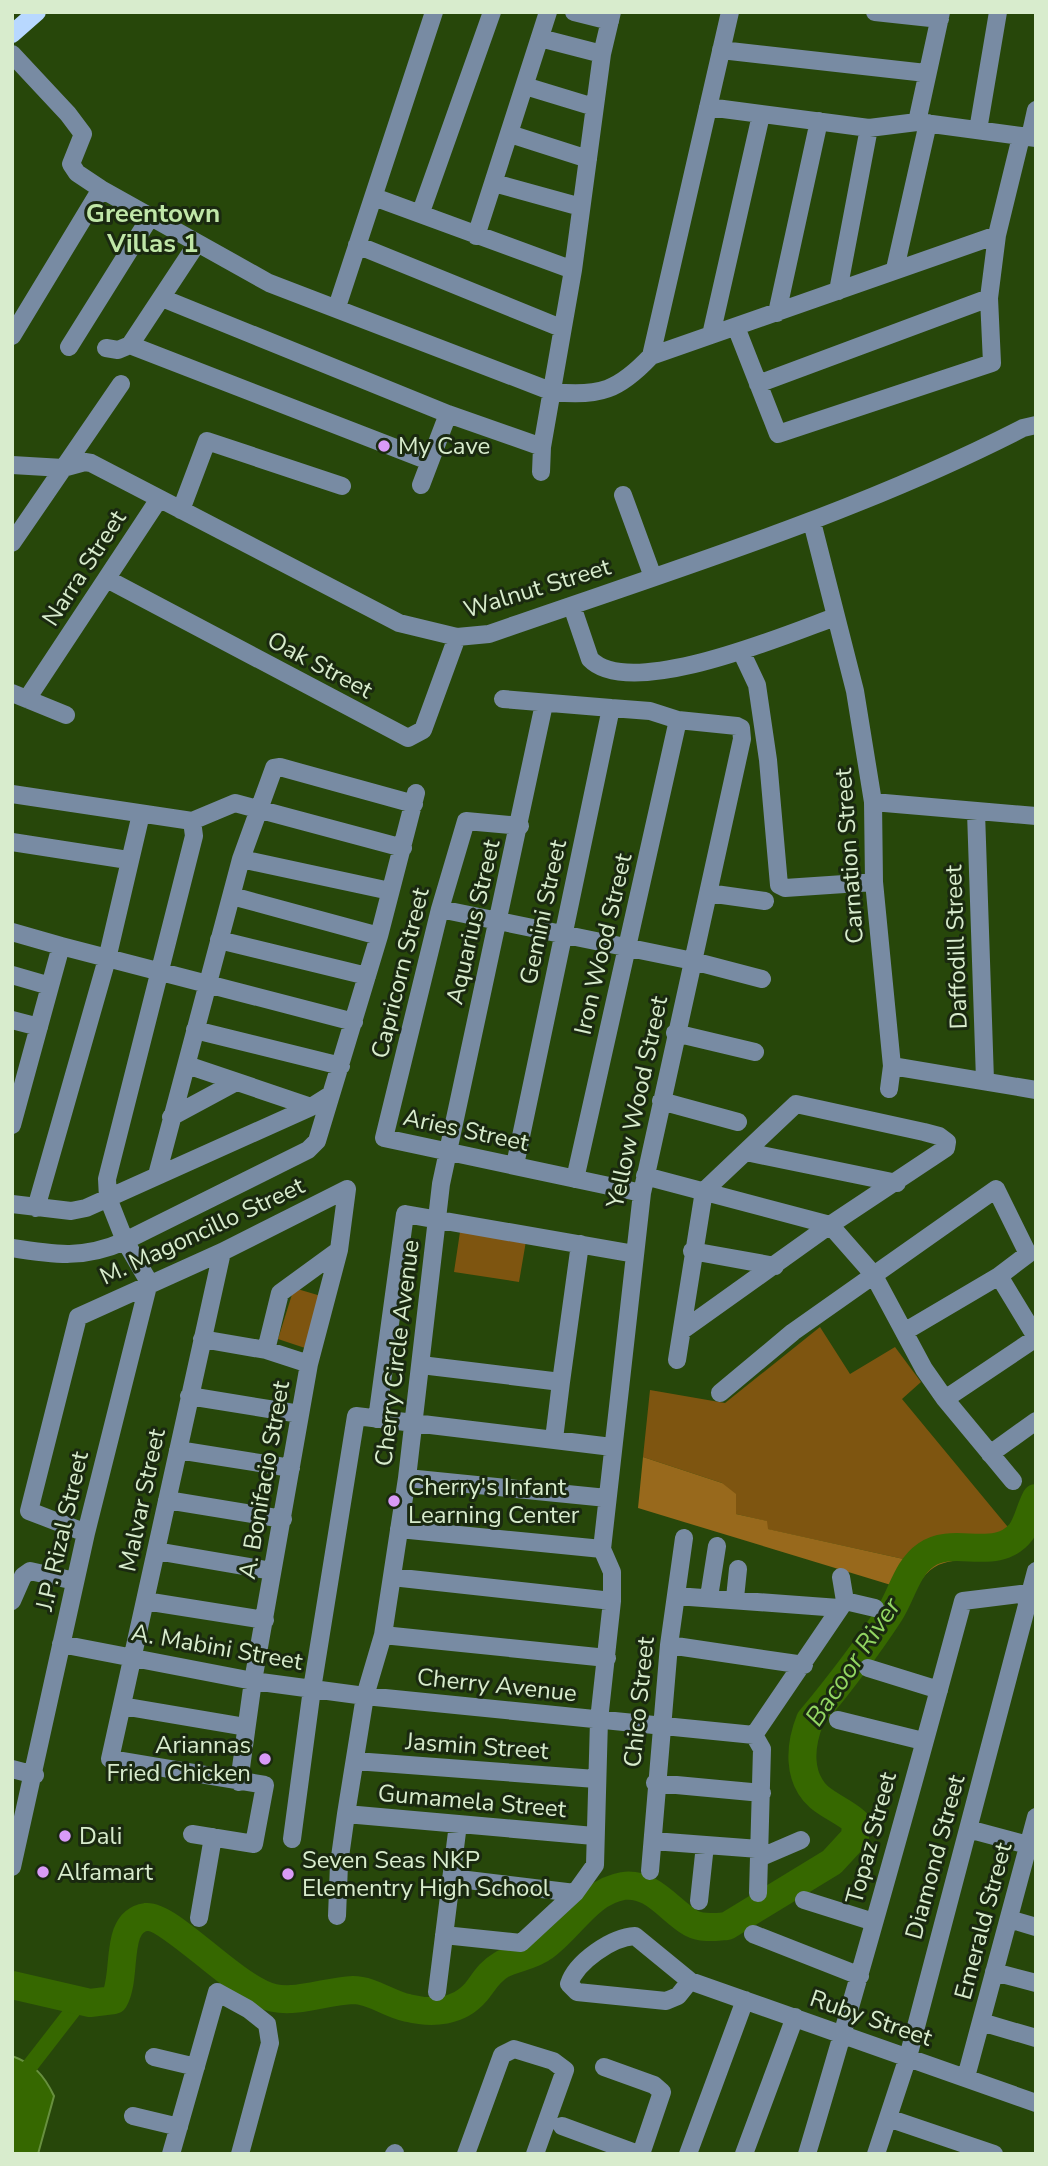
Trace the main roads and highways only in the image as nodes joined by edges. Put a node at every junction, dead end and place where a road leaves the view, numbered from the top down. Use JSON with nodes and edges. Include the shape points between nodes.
{"nodes":[{"id":1,"x":37,"y":12,"type":"edge"},
{"id":2,"x":12,"y":34,"type":"edge"}],
"edges":[{"from":1,"to":2,"type":"main road"}]}
